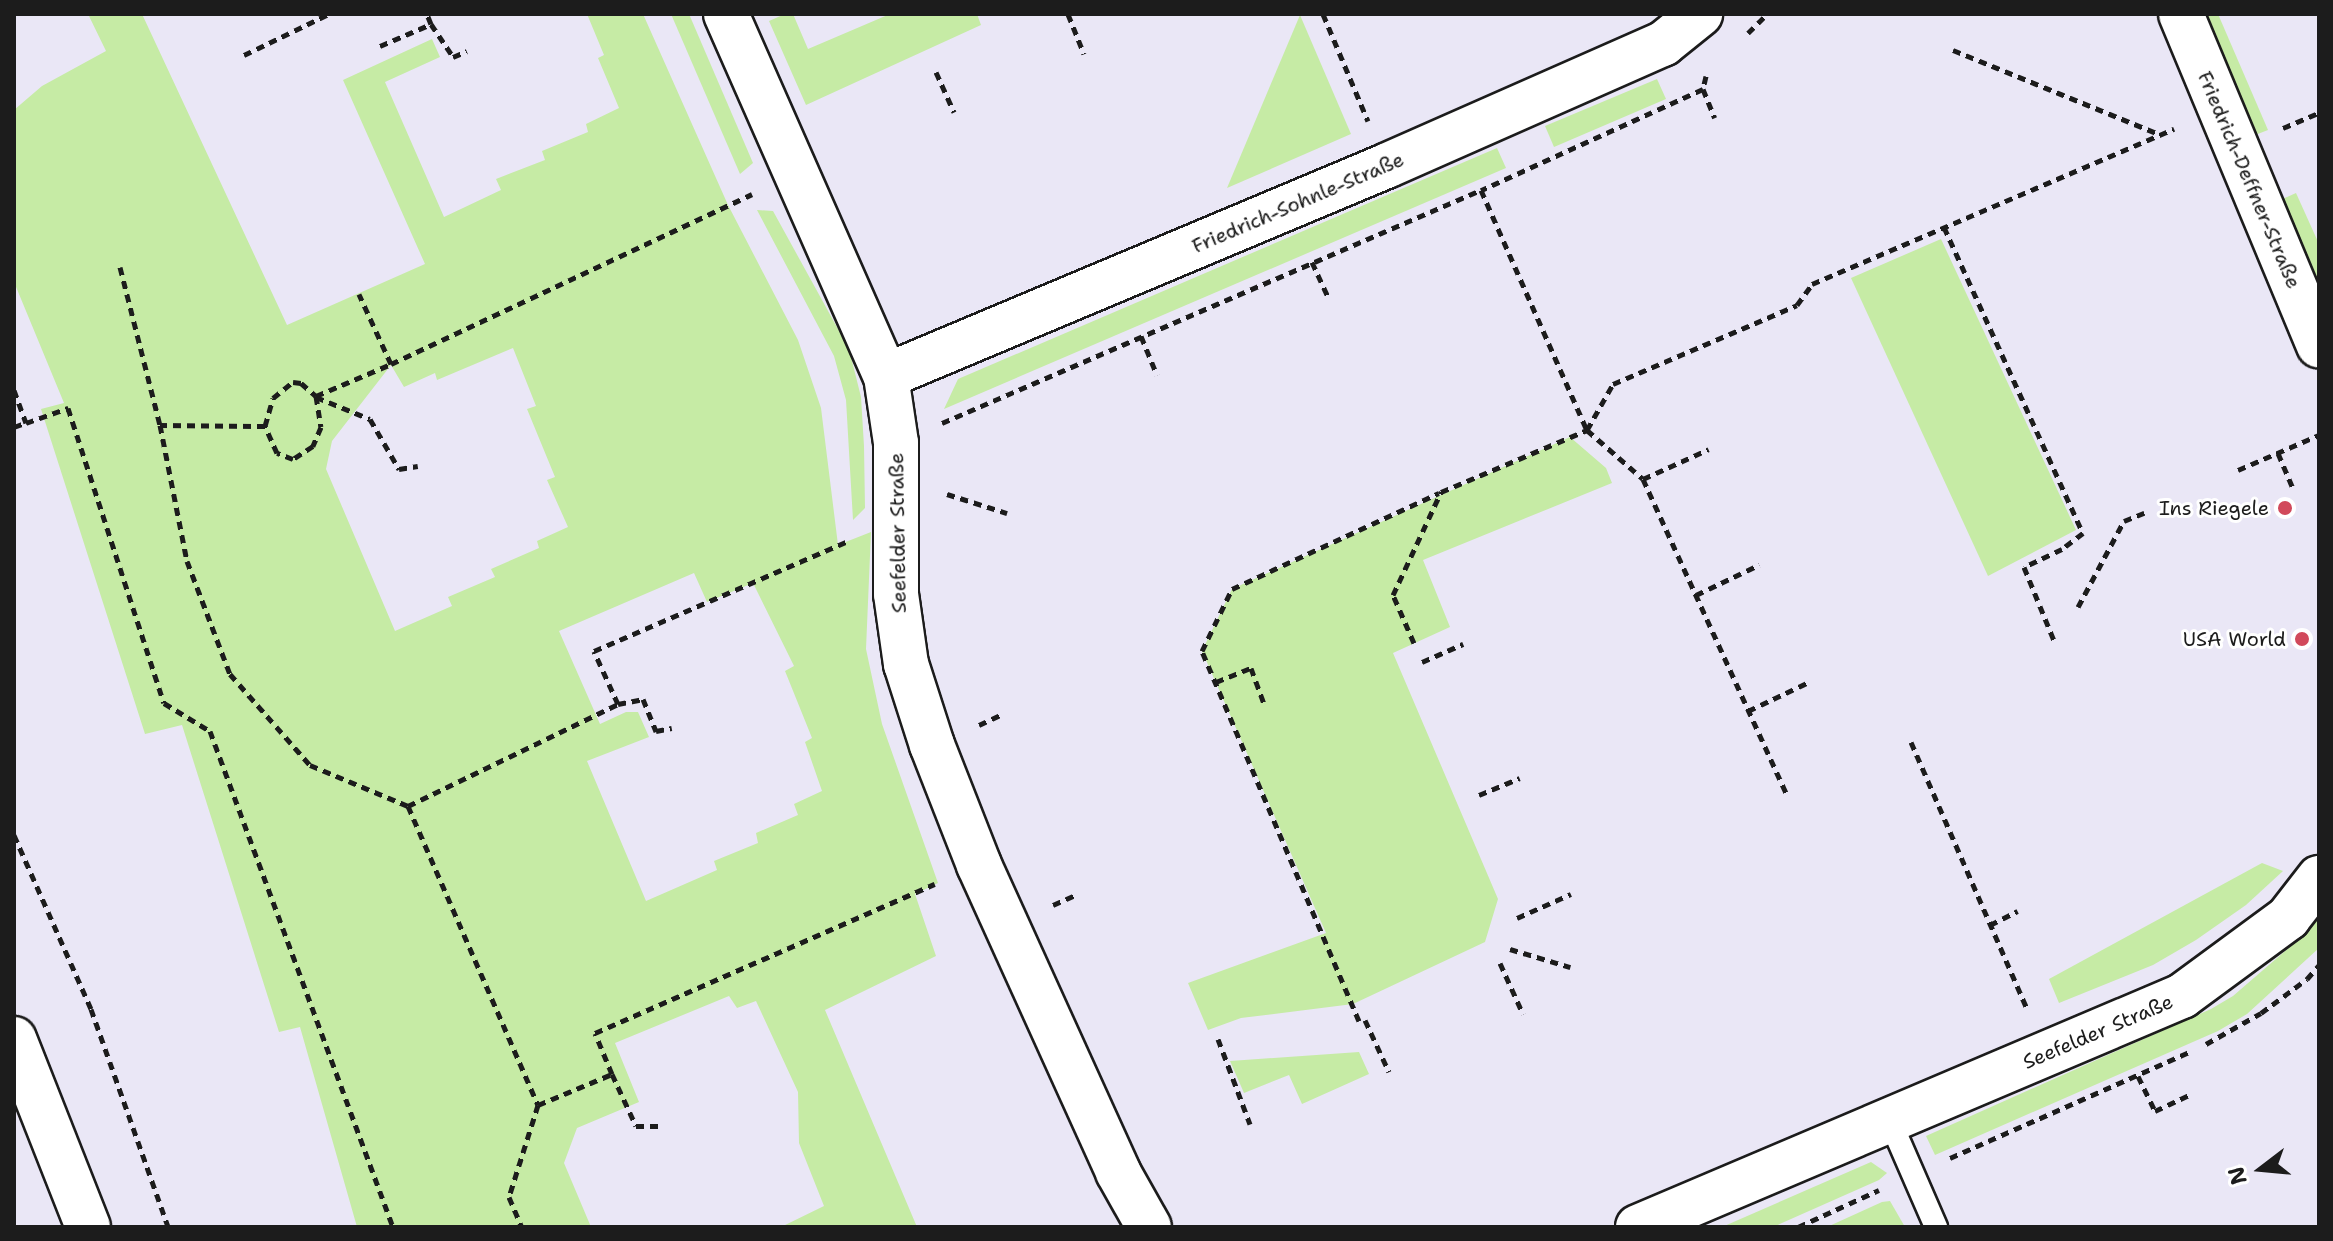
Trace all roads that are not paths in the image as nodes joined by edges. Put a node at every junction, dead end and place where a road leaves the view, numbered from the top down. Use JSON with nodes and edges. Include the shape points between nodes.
{"nodes":[{"id":1,"x":726,"y":14,"type":"edge"},
{"id":2,"x":1700,"y":14,"type":"edge"},
{"id":3,"x":2181,"y":14,"type":"edge"},
{"id":4,"x":2319,"y":345,"type":"edge"},
{"id":5,"x":886,"y":376,"type":"junction"},
{"id":6,"x":2319,"y":878,"type":"edge"},
{"id":7,"x":14,"y":1039,"type":"edge"},
{"id":8,"x":1890,"y":1121,"type":"junction"},
{"id":9,"x":88,"y":1227,"type":"edge"},
{"id":10,"x":1149,"y":1227,"type":"edge"},
{"id":11,"x":1638,"y":1227,"type":"edge"},
{"id":12,"x":1936,"y":1227,"type":"edge"}],
"edges":[{"from":1,"to":5,"type":"street","name":"Seefelder Straße"},
{"from":2,"to":5,"type":"street","name":"Friedrich-Sohnle-Straße","via":[[1663,44]]},
{"from":3,"to":4,"type":"street","name":"Friedrich-Deffner-Straße"},
{"from":5,"to":10,"type":"street","name":"Seefelder Straße","via":[[896,481],[896,594],[906,664],[979,865],[1118,1172]]},
{"from":6,"to":8,"type":"street","name":"Seefelder Straße","via":[[2288,918],[2182,996]]},
{"from":7,"to":9,"type":"street"},
{"from":8,"to":11,"type":"street","name":"Seefelder Straße"},
{"from":8,"to":12,"type":"lane"}]}
